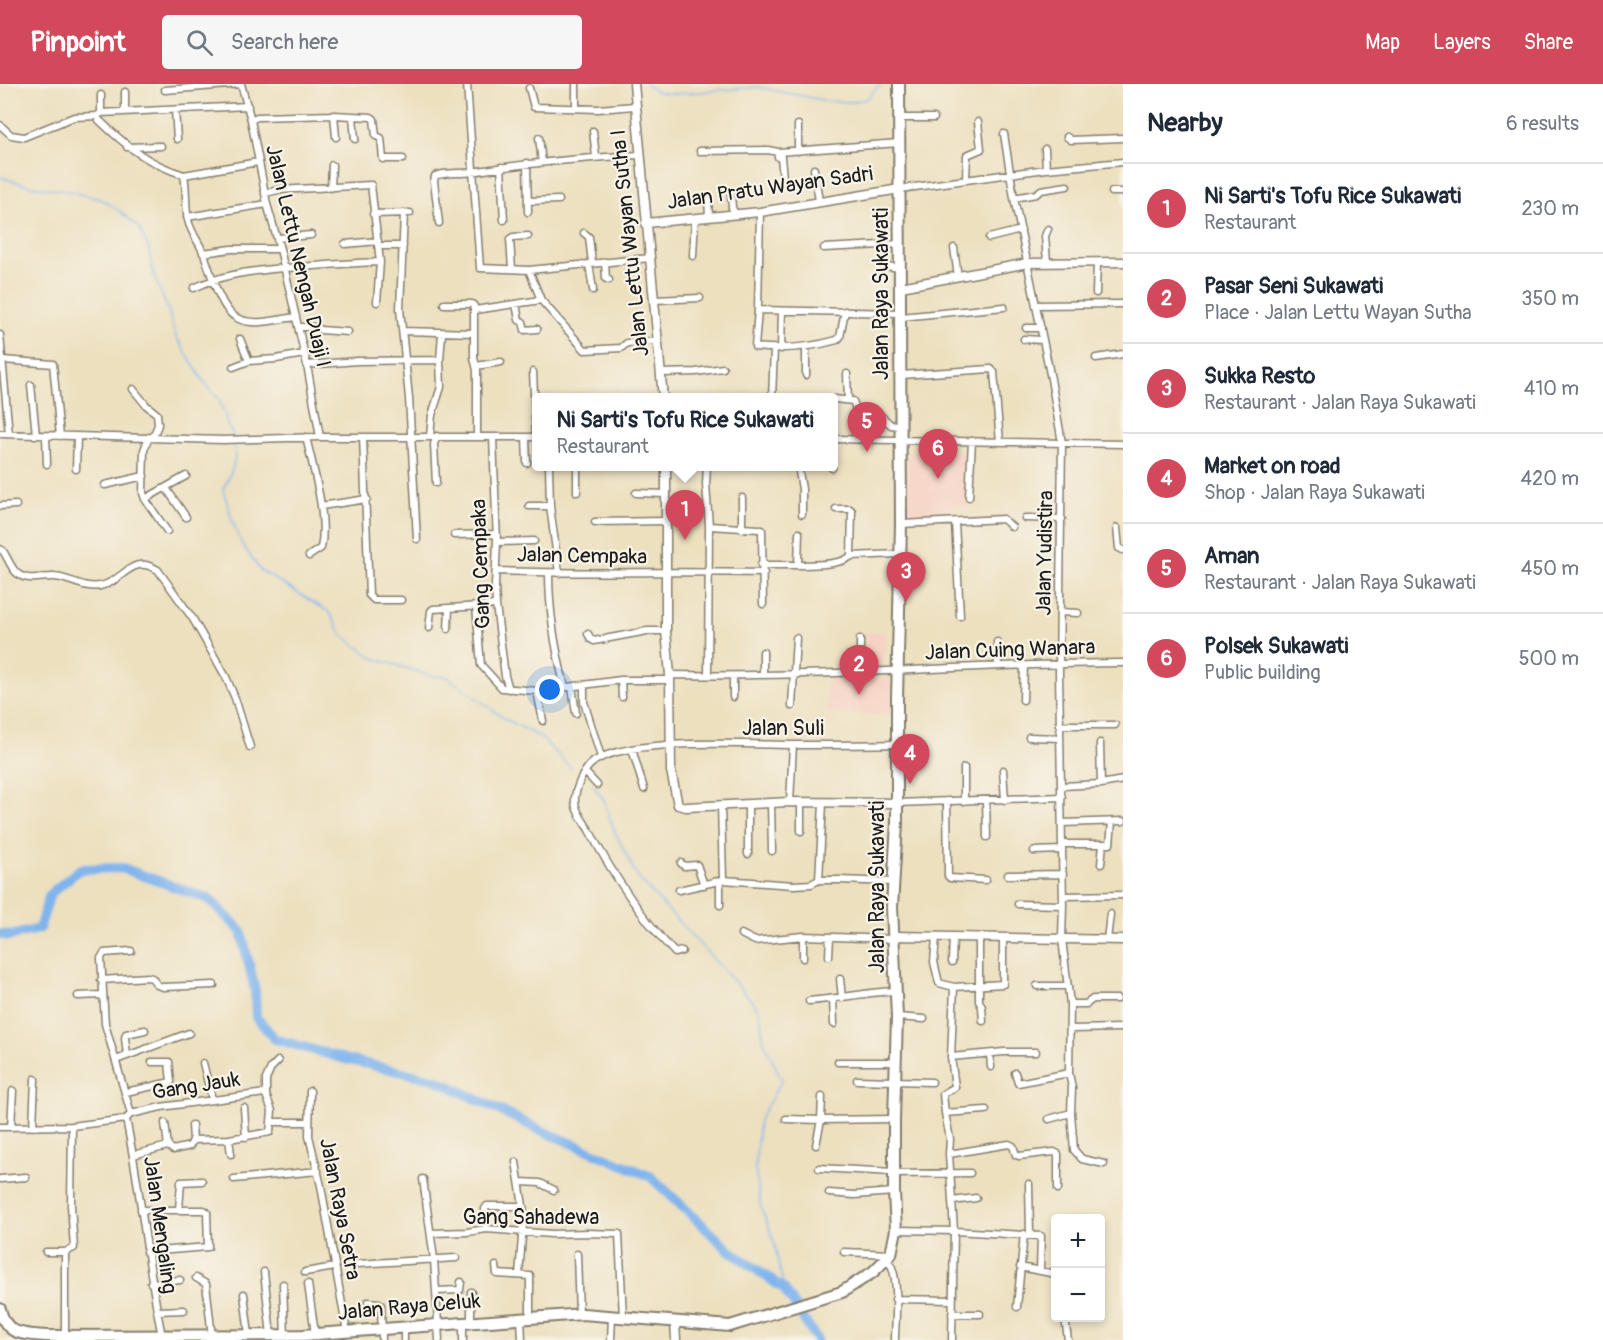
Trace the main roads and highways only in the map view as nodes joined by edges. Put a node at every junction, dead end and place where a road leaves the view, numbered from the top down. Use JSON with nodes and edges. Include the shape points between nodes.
{"nodes":[{"id":1,"x":899,"y":84,"type":"edge"},
{"id":2,"x":1,"y":1316,"type":"edge"},
{"id":3,"x":761,"y":1318,"type":"joint"},
{"id":4,"x":382,"y":1335,"type":"edge"},
{"id":5,"x":30,"y":1337,"type":"edge"},
{"id":6,"x":68,"y":1337,"type":"edge"},
{"id":7,"x":277,"y":1337,"type":"edge"},
{"id":8,"x":46,"y":1338,"type":"edge"},
{"id":9,"x":98,"y":1338,"type":"edge"},
{"id":10,"x":189,"y":1338,"type":"edge"},
{"id":11,"x":212,"y":1338,"type":"edge"},
{"id":12,"x":233,"y":1338,"type":"edge"},
{"id":13,"x":303,"y":1338,"type":"edge"}],
"edges":[{"from":1,"to":3,"type":"highway","name":"Jalan Raya Sukawati","via":[[901,524],[893,882],[896,1230],[889,1257],[857,1283],[826,1298]]},
{"from":2,"to":5,"type":"highway","name":"Jalan Raya Celuk","via":[[12,1330]]},
{"from":3,"to":4,"type":"highway","name":"Jalan Raya Celuk","via":[[730,1326],[579,1314],[404,1328]]},
{"from":4,"to":13,"type":"highway","name":"Jalan Raya Celuk","via":[[347,1332]]},
{"from":5,"to":8,"type":"highway","name":"Jalan Raya Celuk"},
{"from":6,"to":8,"type":"highway","name":"Jalan Raya Celuk"},
{"from":6,"to":9,"type":"highway","name":"Jalan Raya Celuk"},
{"from":7,"to":12,"type":"highway","name":"Jalan Raya Celuk"},
{"from":7,"to":13,"type":"highway","name":"Jalan Raya Celuk"},
{"from":9,"to":10,"type":"highway","name":"Jalan Raya Celuk"},
{"from":10,"to":11,"type":"highway","name":"Jalan Raya Celuk"},
{"from":11,"to":12,"type":"highway","name":"Jalan Raya Celuk"}]}
